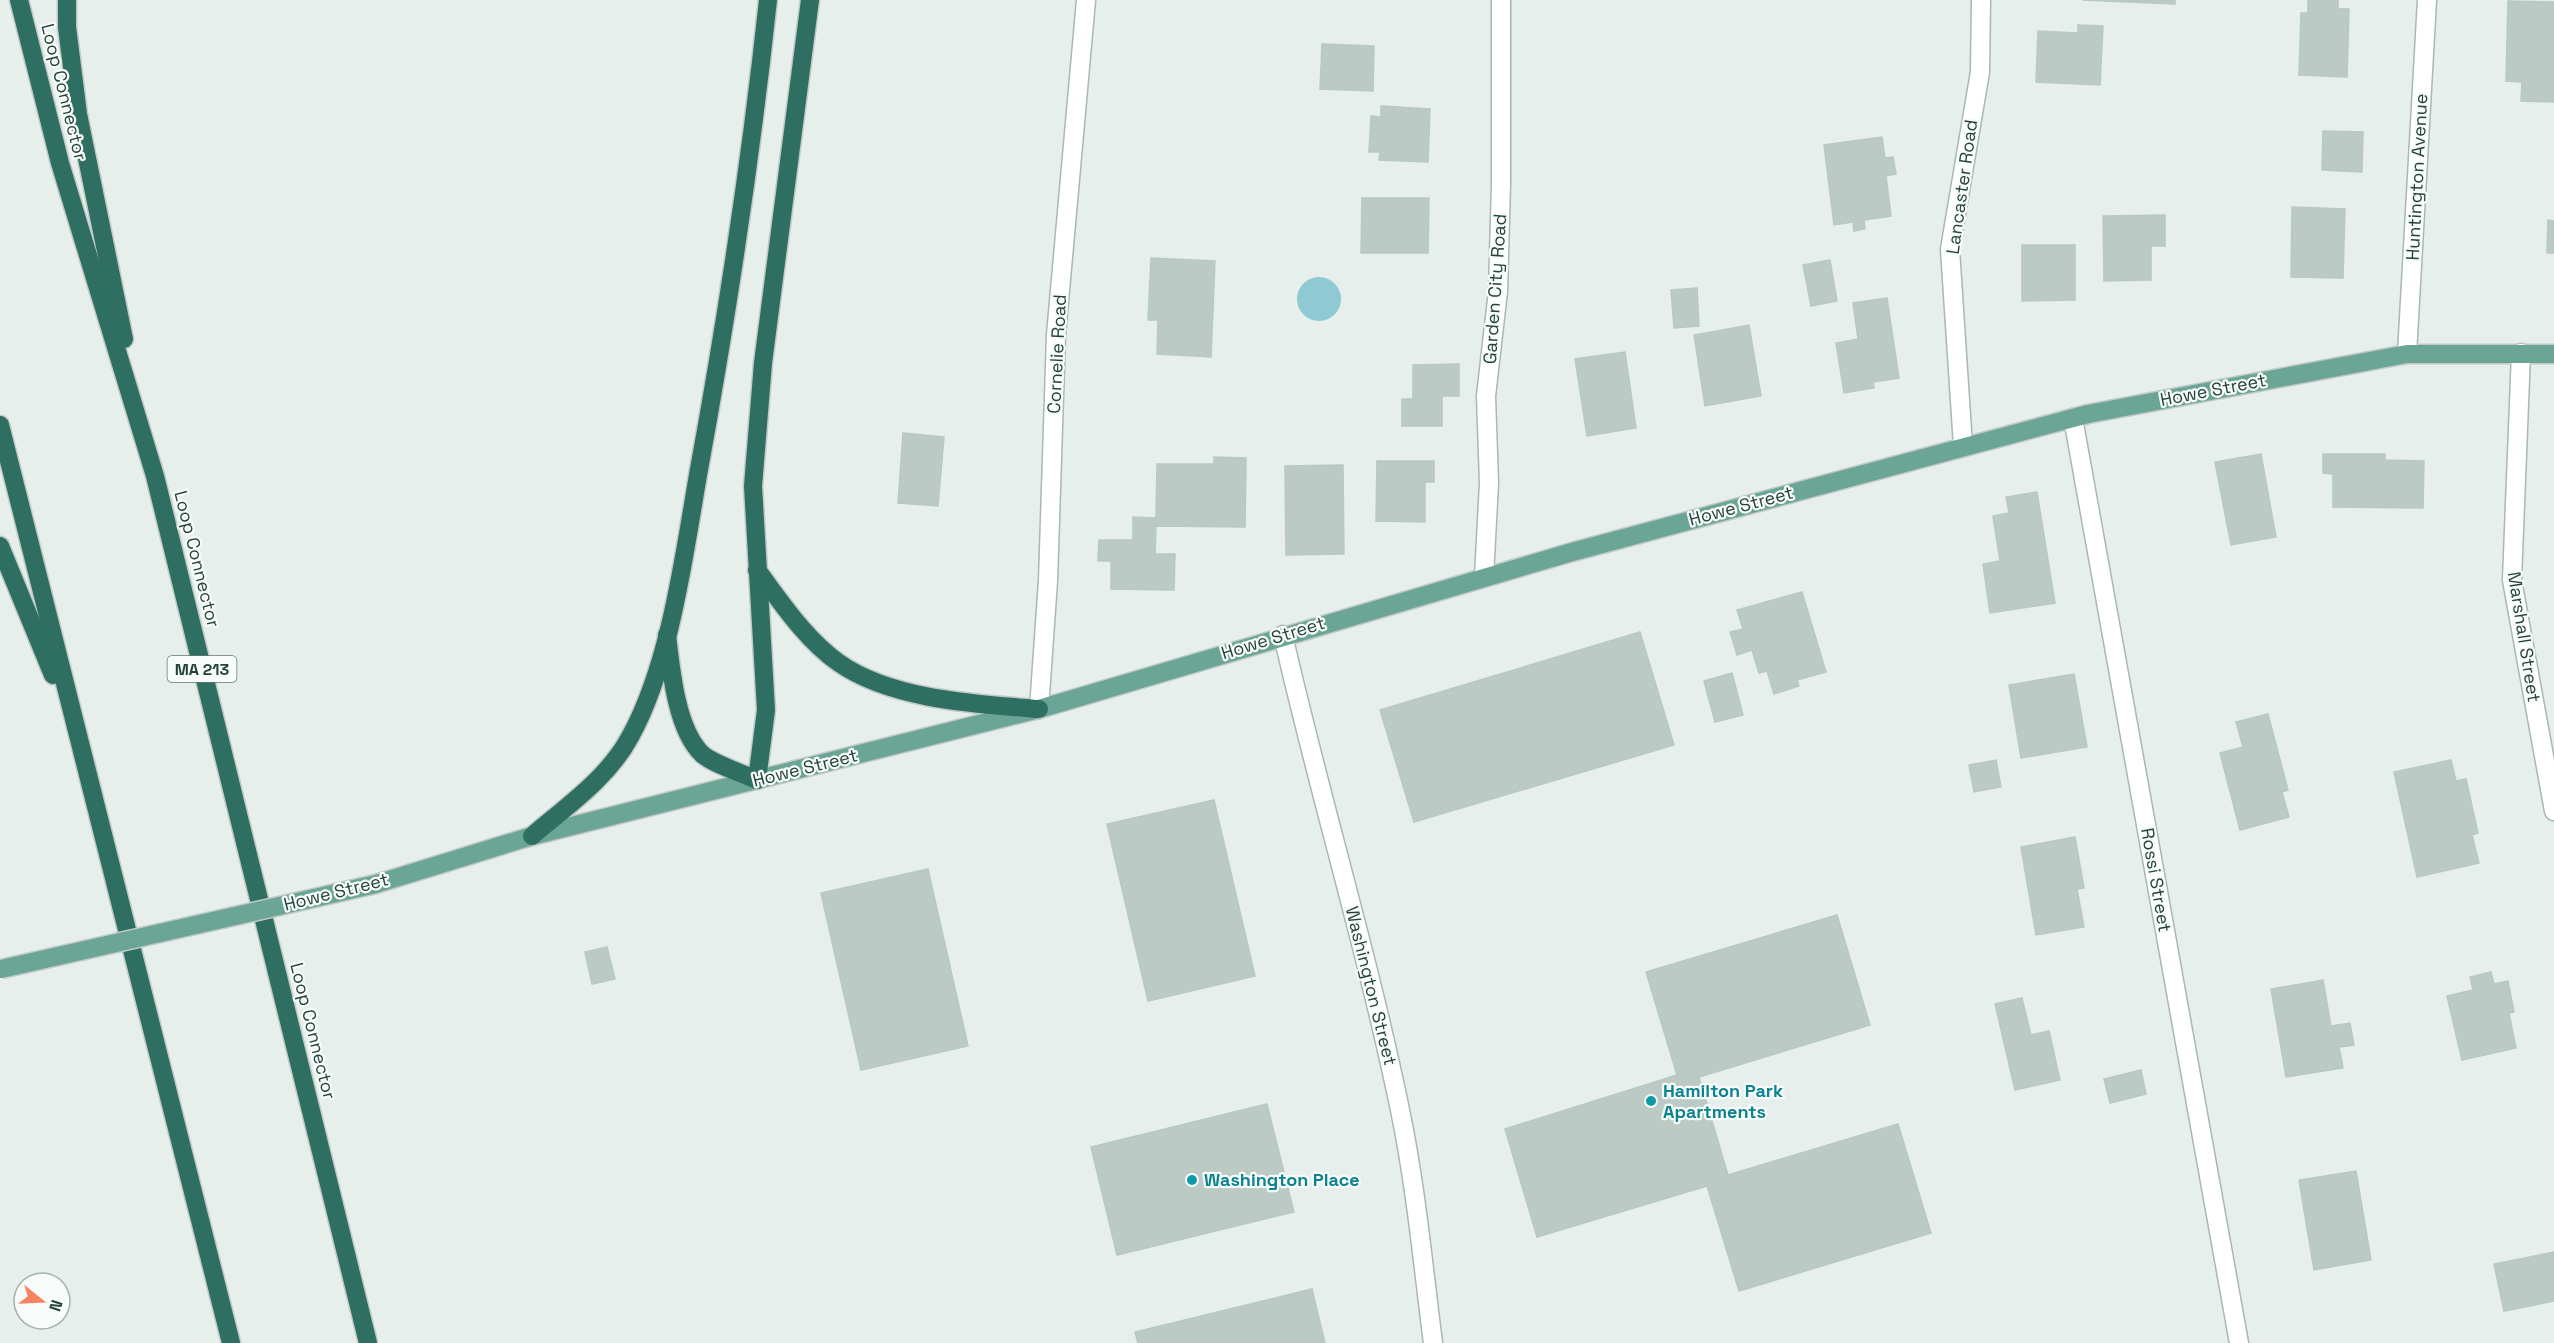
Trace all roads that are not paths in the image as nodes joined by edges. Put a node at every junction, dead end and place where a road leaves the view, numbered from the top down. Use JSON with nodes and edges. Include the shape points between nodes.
{"nodes":[{"id":1,"x":19,"y":0,"type":"edge"},
{"id":2,"x":67,"y":0,"type":"edge"},
{"id":3,"x":768,"y":0,"type":"edge"},
{"id":4,"x":810,"y":0,"type":"edge"},
{"id":5,"x":1086,"y":0,"type":"edge"},
{"id":6,"x":1501,"y":0,"type":"edge"},
{"id":7,"x":1981,"y":0,"type":"edge"},
{"id":8,"x":2427,"y":0,"type":"edge"},
{"id":9,"x":2521,"y":353,"type":"junction"},
{"id":10,"x":2407,"y":354,"type":"junction"},
{"id":11,"x":2554,"y":354,"type":"edge"},
{"id":12,"x":2073,"y":418,"type":"junction"},
{"id":13,"x":0,"y":425,"type":"edge"},
{"id":14,"x":1963,"y":446,"type":"junction"},
{"id":15,"x":147,"y":449,"type":"junction"},
{"id":16,"x":0,"y":546,"type":"edge"},
{"id":17,"x":757,"y":570,"type":"junction"},
{"id":18,"x":1484,"y":577,"type":"junction"},
{"id":19,"x":667,"y":635,"type":"junction"},
{"id":20,"x":1283,"y":635,"type":"junction"},
{"id":21,"x":1039,"y":709,"type":"junction"},
{"id":22,"x":76,"y":732,"type":"junction"},
{"id":23,"x":757,"y":780,"type":"junction"},
{"id":24,"x":2554,"y":811,"type":"edge"},
{"id":25,"x":532,"y":836,"type":"junction"},
{"id":26,"x":0,"y":970,"type":"edge"},
{"id":27,"x":231,"y":1343,"type":"edge"},
{"id":28,"x":368,"y":1343,"type":"edge"},
{"id":29,"x":1433,"y":1343,"type":"edge"},
{"id":30,"x":2239,"y":1343,"type":"edge"}],
"edges":[{"from":1,"to":15,"type":"highway","name":"Loop Connector","number":"MA 213","via":[[60,163]]},
{"from":2,"to":15,"type":"highway","via":[[78,114]]},
{"from":3,"to":19,"type":"highway","via":[[734,267]]},
{"from":4,"to":17,"type":"highway","via":[[763,363],[753,486]]},
{"from":5,"to":21,"type":"street","name":"Cornelie Road","via":[[1056,335],[1048,581]]},
{"from":6,"to":18,"type":"street","name":"Garden City Road","via":[[1502,184],[1498,291],[1486,396],[1489,483]]},
{"from":7,"to":14,"type":"street","name":"Lancaster Road","via":[[1980,72],[1950,249]]},
{"from":8,"to":10,"type":"street","name":"Huntington Avenue"},
{"from":9,"to":10,"type":"main road","name":"Howe Street"},
{"from":9,"to":11,"type":"main road","name":"Howe Street"},
{"from":9,"to":24,"type":"street","name":"Marshall Street","via":[[2512,580]]},
{"from":10,"to":12,"type":"main road","name":"Howe Street"},
{"from":12,"to":14,"type":"main road","name":"Howe Street"},
{"from":12,"to":30,"type":"street","name":"Rossi Street"},
{"from":13,"to":22,"type":"highway"},
{"from":14,"to":18,"type":"main road","name":"Howe Street"},
{"from":15,"to":28,"type":"highway","name":"Loop Connector","number":"MA 213"},
{"from":16,"to":22,"type":"highway"},
{"from":17,"to":21,"type":"highway","via":[[796,622],[839,663],[883,684],[950,701]]},
{"from":17,"to":23,"type":"highway","via":[[766,710]]},
{"from":18,"to":20,"type":"main road","name":"Howe Street"},
{"from":19,"to":23,"type":"highway","via":[[671,671],[690,736],[703,754]]},
{"from":19,"to":25,"type":"highway","via":[[630,738],[607,771]]},
{"from":20,"to":21,"type":"main road","name":"Howe Street"},
{"from":20,"to":29,"type":"street","name":"Washington Street","via":[[1401,1112]]},
{"from":21,"to":23,"type":"main road","name":"Howe Street"},
{"from":22,"to":27,"type":"highway"},
{"from":23,"to":25,"type":"main road","name":"Howe Street"},
{"from":25,"to":26,"type":"main road","name":"Howe Street","bridge":true,"via":[[376,884]]}]}
